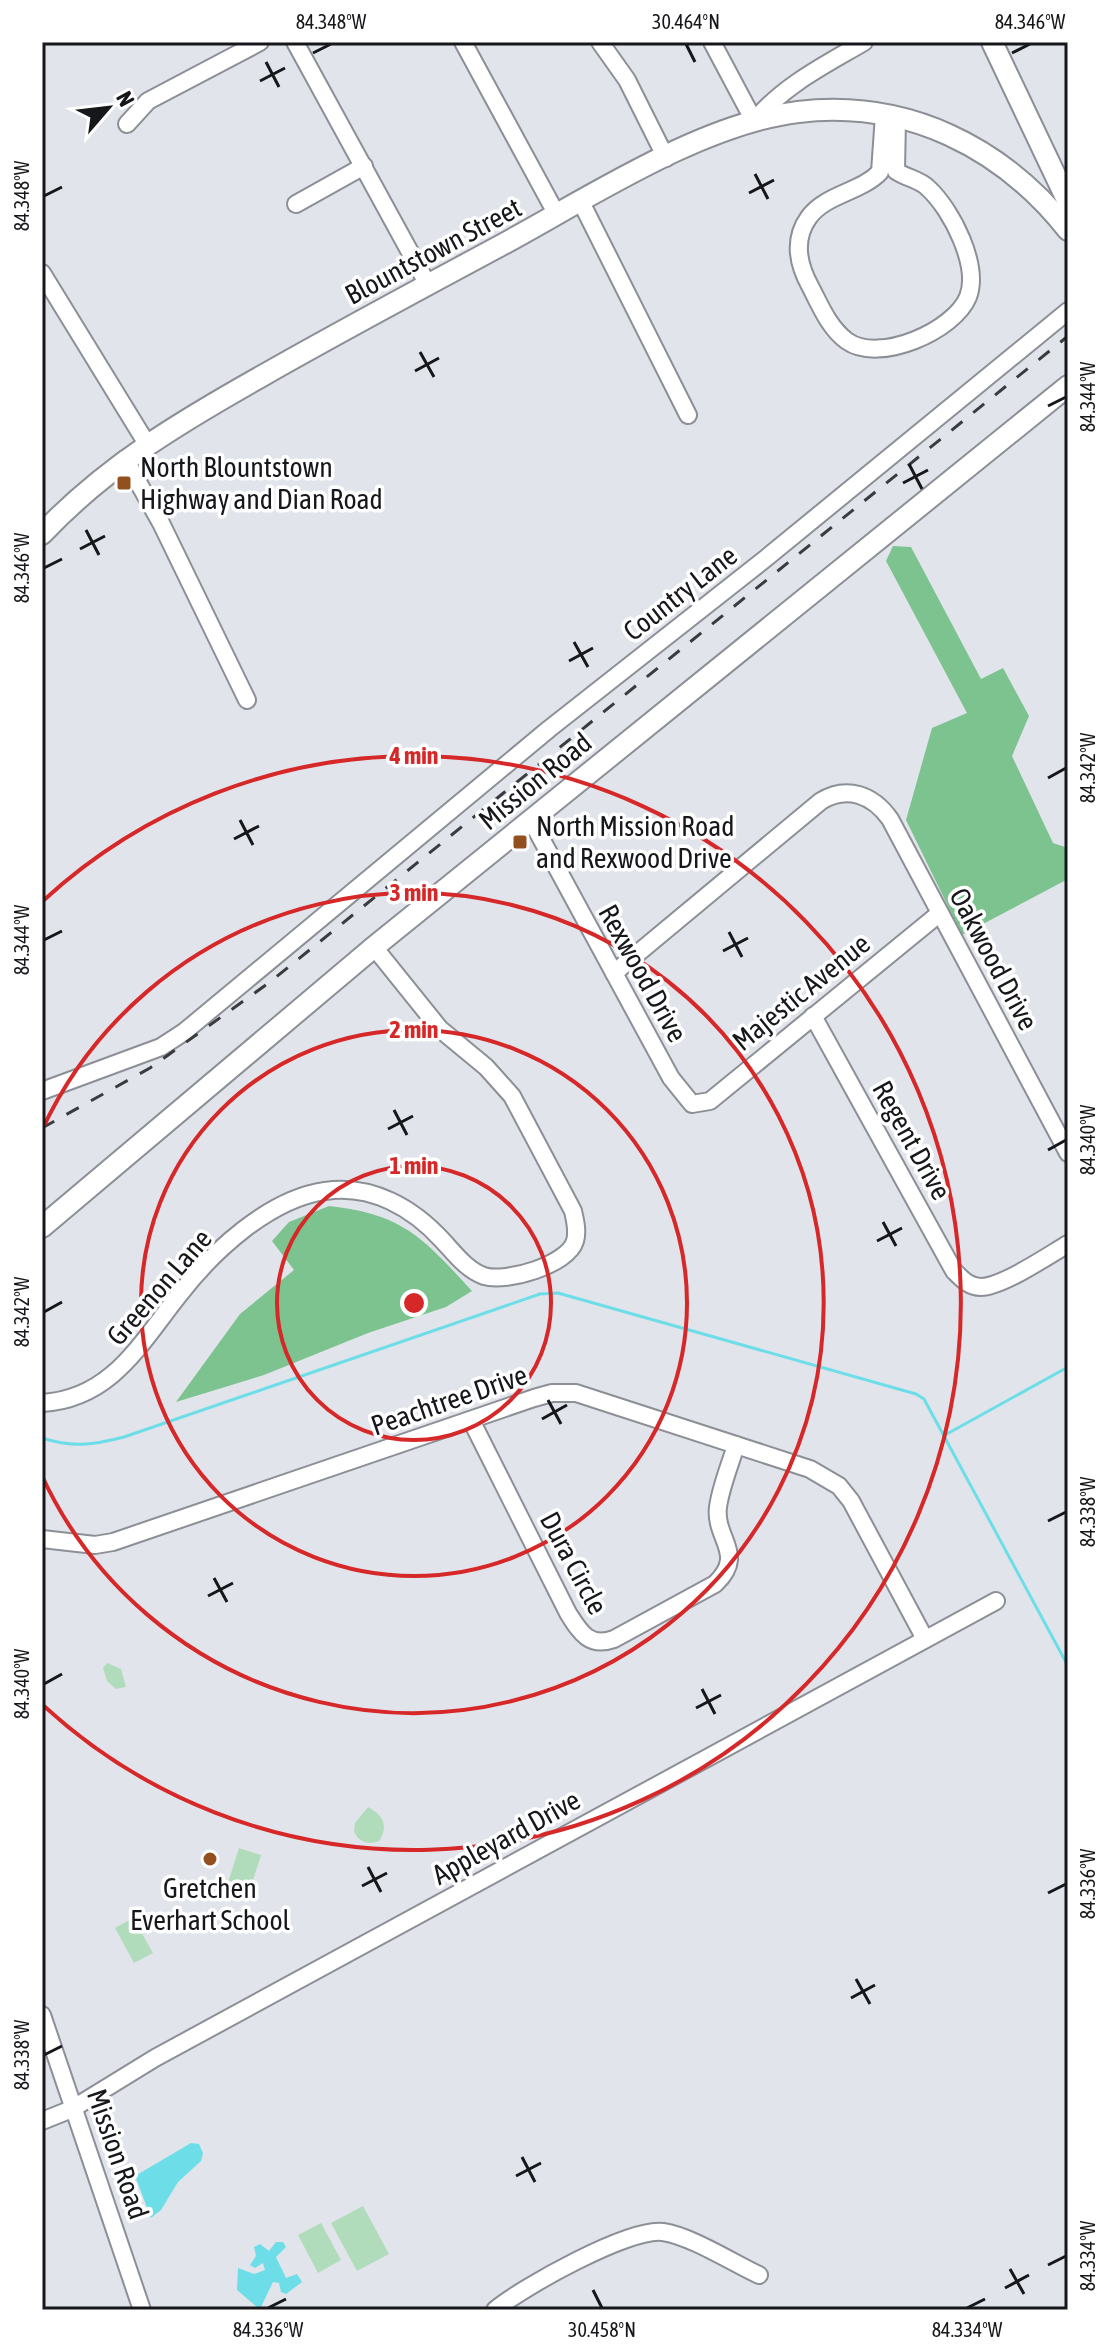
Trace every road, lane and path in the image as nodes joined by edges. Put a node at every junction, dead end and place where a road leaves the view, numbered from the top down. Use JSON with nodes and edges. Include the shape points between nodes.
{"nodes":[{"id":1,"x":260,"y":42,"type":"edge"},
{"id":2,"x":295,"y":42,"type":"edge"},
{"id":3,"x":463,"y":42,"type":"edge"},
{"id":4,"x":600,"y":42,"type":"edge"},
{"id":5,"x":712,"y":42,"type":"edge"},
{"id":6,"x":864,"y":42,"type":"edge"},
{"id":7,"x":992,"y":42,"type":"edge"},
{"id":8,"x":890,"y":117,"type":"junction"},
{"id":9,"x":754,"y":121,"type":"junction"},
{"id":10,"x":127,"y":124,"type":"dead end"},
{"id":11,"x":1045,"y":154,"type":"junction"},
{"id":12,"x":666,"y":158,"type":"junction"},
{"id":13,"x":888,"y":159,"type":"junction"},
{"id":14,"x":364,"y":166,"type":"junction"},
{"id":15,"x":1033,"y":188,"type":"junction"},
{"id":16,"x":581,"y":202,"type":"junction"},
{"id":17,"x":1068,"y":202,"type":"edge"},
{"id":18,"x":296,"y":204,"type":"dead end"},
{"id":19,"x":557,"y":215,"type":"junction"},
{"id":20,"x":1068,"y":230,"type":"edge"},
{"id":21,"x":42,"y":273,"type":"edge"},
{"id":22,"x":428,"y":285,"type":"junction"},
{"id":23,"x":1068,"y":311,"type":"edge"},
{"id":24,"x":1068,"y":386,"type":"edge"},
{"id":25,"x":688,"y":415,"type":"dead end"},
{"id":26,"x":147,"y":444,"type":"junction"},
{"id":27,"x":125,"y":459,"type":"junction"},
{"id":28,"x":42,"y":534,"type":"edge"},
{"id":29,"x":247,"y":700,"type":"dead end"},
{"id":30,"x":531,"y":820,"type":"junction"},
{"id":31,"x":940,"y":913,"type":"junction"},
{"id":32,"x":374,"y":947,"type":"junction"},
{"id":33,"x":614,"y":973,"type":"junction"},
{"id":34,"x":813,"y":1016,"type":"junction"},
{"id":35,"x":42,"y":1091,"type":"edge"},
{"id":36,"x":692,"y":1104,"type":"joint"},
{"id":37,"x":1068,"y":1153,"type":"edge"},
{"id":38,"x":42,"y":1227,"type":"edge"},
{"id":39,"x":1068,"y":1244,"type":"edge"},
{"id":40,"x":42,"y":1403,"type":"edge"},
{"id":41,"x":471,"y":1420,"type":"junction"},
{"id":42,"x":736,"y":1445,"type":"junction"},
{"id":43,"x":42,"y":1539,"type":"edge"},
{"id":44,"x":996,"y":1601,"type":"dead end"},
{"id":45,"x":925,"y":1639,"type":"junction"},
{"id":46,"x":42,"y":2015,"type":"edge"},
{"id":47,"x":72,"y":2109,"type":"junction"},
{"id":48,"x":42,"y":2121,"type":"edge"},
{"id":49,"x":759,"y":2275,"type":"dead end"},
{"id":50,"x":142,"y":2310,"type":"edge"},
{"id":51,"x":495,"y":2310,"type":"edge"}],
"edges":[{"from":1,"to":10,"type":"street","via":[[148,101]]},
{"from":2,"to":14,"type":"street"},
{"from":3,"to":19,"type":"street"},
{"from":4,"to":12,"type":"street","via":[[627,80]]},
{"from":5,"to":9,"type":"street"},
{"from":6,"to":9,"type":"street","name":"Blountstown Street","via":[[791,86]]},
{"from":7,"to":11,"type":"main road"},
{"from":8,"to":9,"type":"main road","via":[[814,111]]},
{"from":8,"to":13,"type":"street"},
{"from":8,"to":15,"type":"main road","via":[[953,137]]},
{"from":9,"to":12,"type":"main road","name":"Blountstown Street"},
{"from":11,"to":15,"type":"main road","via":[[1044,169]]},
{"from":11,"to":17,"type":"main road"},
{"from":12,"to":16,"type":"main road","name":"Blountstown Street"},
{"from":13,"to":13,"type":"street","via":[[876,176],[812,213],[798,250],[802,272],[831,324],[848,342],[871,350],[907,343],[951,318],[966,301],[972,280],[969,257],[937,198],[922,183],[896,171]]},
{"from":14,"to":18,"type":"street"},
{"from":14,"to":22,"type":"street"},
{"from":15,"to":20,"type":"main road"},
{"from":16,"to":19,"type":"main road","name":"Blountstown Street"},
{"from":16,"to":25,"type":"street"},
{"from":19,"to":22,"type":"main road","name":"Blountstown Street"},
{"from":21,"to":26,"type":"street"},
{"from":22,"to":26,"type":"main road","name":"Blountstown Street"},
{"from":23,"to":35,"type":"street","name":"Country Lane","via":[[549,729],[184,1032],[161,1047]]},
{"from":24,"to":30,"type":"main road","name":"Mission Road"},
{"from":26,"to":27,"type":"main road","name":"Blountstown Street"},
{"from":27,"to":28,"type":"main road","name":"Blountstown Street"},
{"from":27,"to":29,"type":"street"},
{"from":30,"to":32,"type":"main road","name":"Mission Road"},
{"from":30,"to":33,"type":"street","name":"Rexwood Drive"},
{"from":31,"to":33,"type":"street","name":"Oakwood Drive","via":[[877,803],[841,792],[821,801]]},
{"from":31,"to":34,"type":"street","name":"Majestic Avenue"},
{"from":31,"to":37,"type":"street","name":"Oakwood Drive"},
{"from":32,"to":38,"type":"main road","name":"Mission Road"},
{"from":32,"to":40,"type":"street","name":"Greenon Lane","via":[[440,1029],[512,1096],[573,1211],[571,1249],[533,1270],[486,1277],[463,1263],[416,1214],[398,1203],[348,1190],[307,1195],[268,1213],[208,1264],[117,1374],[84,1394]]},
{"from":33,"to":36,"type":"street","name":"Rexwood Drive","via":[[671,1078]]},
{"from":34,"to":36,"type":"street","name":"Majestic Avenue","via":[[710,1101]]},
{"from":34,"to":39,"type":"street","name":"Regent Drive","via":[[954,1271],[970,1285],[986,1287]]},
{"from":41,"to":42,"type":"street","name":"Peachtree Drive","via":[[564,1392]]},
{"from":41,"to":42,"type":"street","name":"Dura Circle","via":[[568,1613],[584,1637],[599,1643],[715,1584],[727,1571],[730,1556],[717,1510]]},
{"from":41,"to":43,"type":"street","name":"Peachtree Drive","via":[[113,1542]]},
{"from":42,"to":45,"type":"street","name":"Peachtree Drive","via":[[810,1469],[839,1486]]},
{"from":44,"to":45,"type":"street","name":"Appleyard Drive"},
{"from":45,"to":47,"type":"street","name":"Appleyard Drive","via":[[155,2058]]},
{"from":46,"to":47,"type":"street","name":"Mission Road"},
{"from":47,"to":48,"type":"street","name":"Appleyard Drive"},
{"from":47,"to":50,"type":"street","name":"Mission Road"},
{"from":49,"to":51,"type":"street","via":[[655,2232],[585,2257]]}]}
